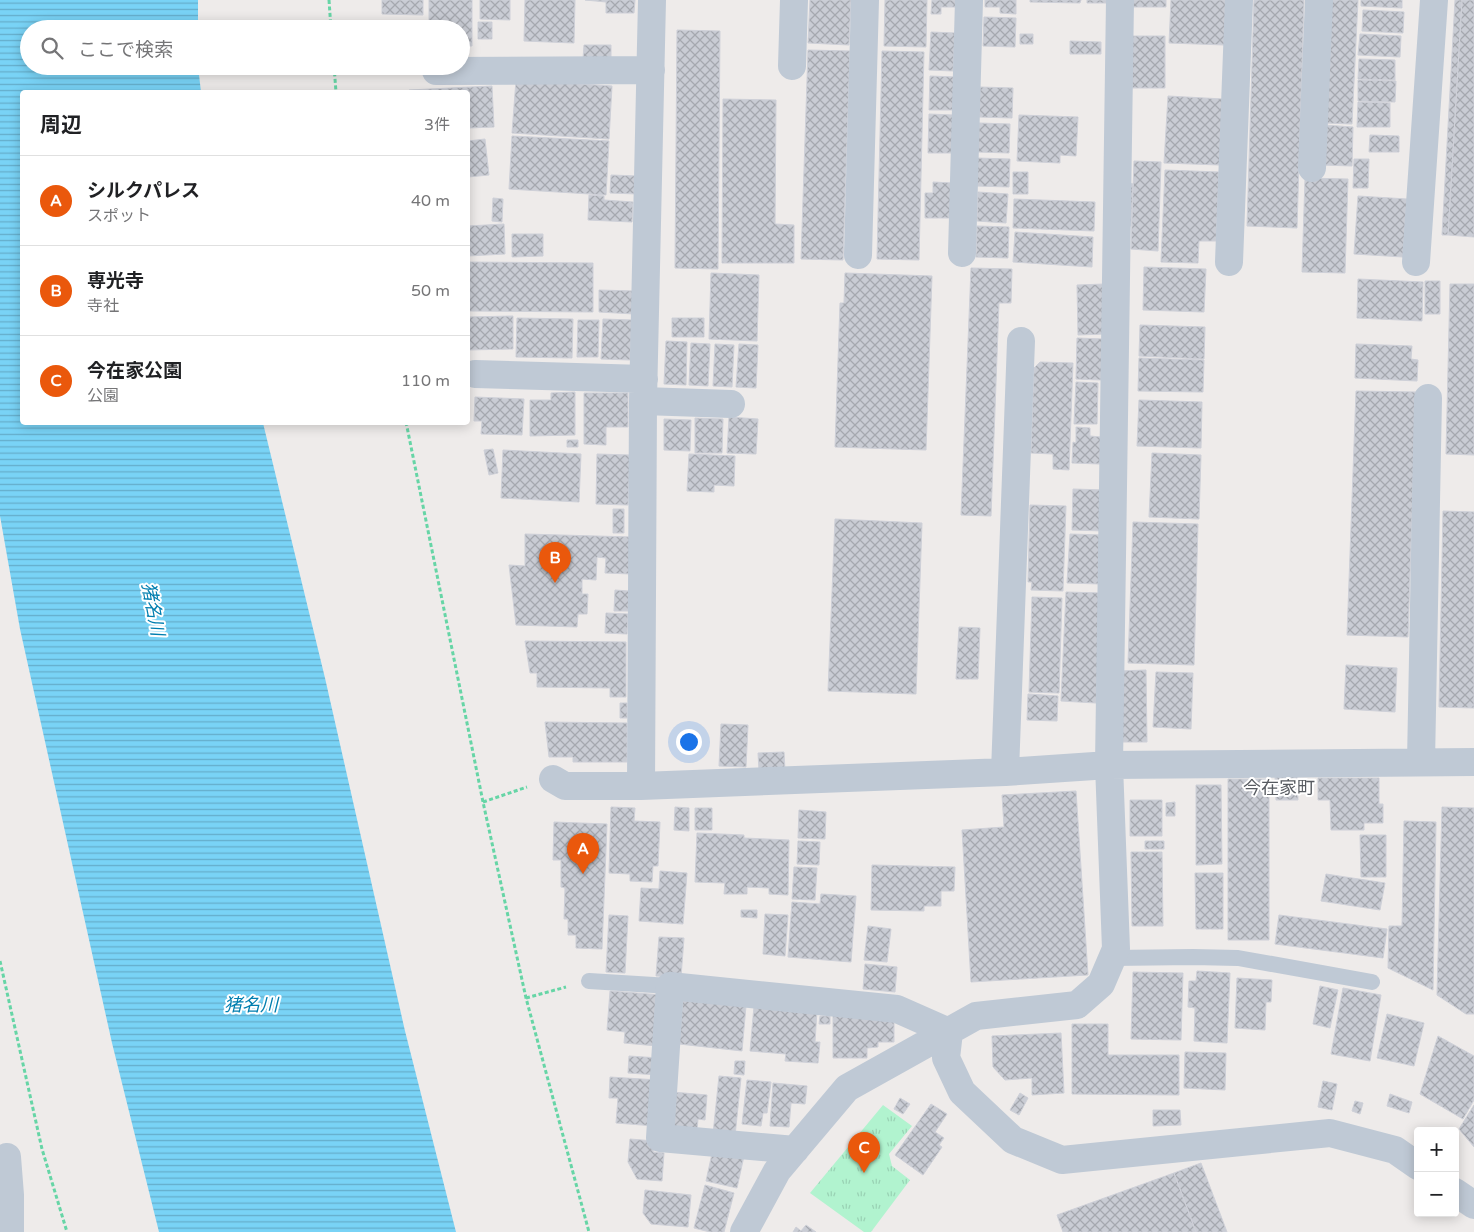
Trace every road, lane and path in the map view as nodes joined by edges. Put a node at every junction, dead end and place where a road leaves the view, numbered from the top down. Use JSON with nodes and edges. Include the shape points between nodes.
{"nodes":[{"id":1,"x":329,"y":0,"type":"edge"},
{"id":2,"x":652,"y":0,"type":"edge"},
{"id":3,"x":794,"y":0,"type":"edge"},
{"id":4,"x":865,"y":0,"type":"edge"},
{"id":5,"x":969,"y":0,"type":"edge"},
{"id":6,"x":1120,"y":0,"type":"edge"},
{"id":7,"x":1239,"y":0,"type":"edge"},
{"id":8,"x":1319,"y":0,"type":"edge"},
{"id":9,"x":1434,"y":0,"type":"edge"},
{"id":10,"x":330,"y":20,"type":"edge"},
{"id":11,"x":792,"y":66,"type":"dead end"},
{"id":12,"x":651,"y":70,"type":"junction"},
{"id":13,"x":470,"y":72,"type":"edge"},
{"id":14,"x":335,"y":75,"type":"edge"},
{"id":15,"x":336,"y":90,"type":"edge"},
{"id":16,"x":1312,"y":168,"type":"dead end"},
{"id":17,"x":962,"y":253,"type":"dead end"},
{"id":18,"x":858,"y":256,"type":"dead end"},
{"id":19,"x":1230,"y":262,"type":"dead end"},
{"id":20,"x":1416,"y":262,"type":"dead end"},
{"id":21,"x":1021,"y":341,"type":"dead end"},
{"id":22,"x":474,"y":374,"type":"dead end"},
{"id":23,"x":644,"y":390,"type":"junction"},
{"id":24,"x":1428,"y":398,"type":"dead end"},
{"id":25,"x":731,"y":404,"type":"dead end"},
{"id":26,"x":407,"y":425,"type":"edge"},
{"id":27,"x":1420,"y":762,"type":"junction"},
{"id":28,"x":1474,"y":762,"type":"edge"},
{"id":29,"x":1109,"y":765,"type":"junction"},
{"id":30,"x":1005,"y":772,"type":"junction"},
{"id":31,"x":553,"y":779,"type":"joint"},
{"id":32,"x":641,"y":786,"type":"junction"},
{"id":33,"x":483,"y":802,"type":"junction"},
{"id":34,"x":1112,"y":958,"type":"junction"},
{"id":35,"x":0,"y":961,"type":"edge"},
{"id":36,"x":589,"y":981,"type":"joint"},
{"id":37,"x":1372,"y":982,"type":"dead end"},
{"id":38,"x":670,"y":986,"type":"junction"},
{"id":39,"x":526,"y":998,"type":"junction"},
{"id":40,"x":949,"y":1032,"type":"junction"},
{"id":41,"x":795,"y":1150,"type":"junction"},
{"id":42,"x":7,"y":1158,"type":"dead end"},
{"id":43,"x":1414,"y":1163,"type":"edge"},
{"id":44,"x":5,"y":1195,"type":"edge"},
{"id":45,"x":1459,"y":1195,"type":"edge"},
{"id":46,"x":1474,"y":1205,"type":"edge"},
{"id":47,"x":10,"y":1232,"type":"edge"},
{"id":48,"x":67,"y":1232,"type":"edge"},
{"id":49,"x":589,"y":1232,"type":"edge"},
{"id":50,"x":744,"y":1232,"type":"edge"}],
"edges":[{"from":1,"to":10,"type":"path"},
{"from":2,"to":12,"type":"street"},
{"from":3,"to":11,"type":"street"},
{"from":4,"to":18,"type":"street"},
{"from":5,"to":17,"type":"street"},
{"from":6,"to":29,"type":"street"},
{"from":7,"to":19,"type":"street"},
{"from":8,"to":16,"type":"street"},
{"from":9,"to":20,"type":"street"},
{"from":12,"to":13,"type":"street"},
{"from":12,"to":23,"type":"street"},
{"from":14,"to":15,"type":"path"},
{"from":21,"to":30,"type":"street"},
{"from":22,"to":23,"type":"street"},
{"from":23,"to":25,"type":"street"},
{"from":23,"to":32,"type":"street"},
{"from":24,"to":27,"type":"street"},
{"from":26,"to":33,"type":"path"},
{"from":27,"to":28,"type":"street"},
{"from":27,"to":29,"type":"street"},
{"from":29,"to":30,"type":"street"},
{"from":29,"to":34,"type":"street","via":[[1116,950]]},
{"from":30,"to":32,"type":"street"},
{"from":31,"to":32,"type":"street","via":[[565,786]]},
{"from":31,"to":33,"type":"path"},
{"from":33,"to":39,"type":"path"},
{"from":34,"to":37,"type":"lane","via":[[1238,958]]},
{"from":34,"to":40,"type":"street","via":[[1101,984],[1077,1005],[976,1016]]},
{"from":35,"to":48,"type":"path","via":[[42,1149]]},
{"from":36,"to":38,"type":"lane"},
{"from":36,"to":39,"type":"path"},
{"from":38,"to":40,"type":"street","via":[[897,1009]]},
{"from":38,"to":41,"type":"street","via":[[660,1138]]},
{"from":39,"to":49,"type":"path"},
{"from":40,"to":41,"type":"street","via":[[847,1088]]},
{"from":40,"to":43,"type":"street","via":[[946,1058],[962,1092],[1013,1140],[1062,1160],[1330,1134],[1395,1150]]},
{"from":41,"to":50,"type":"street","via":[[778,1171]]},
{"from":42,"to":44,"type":"street"},
{"from":44,"to":47,"type":"street"},
{"from":45,"to":46,"type":"street"}]}
